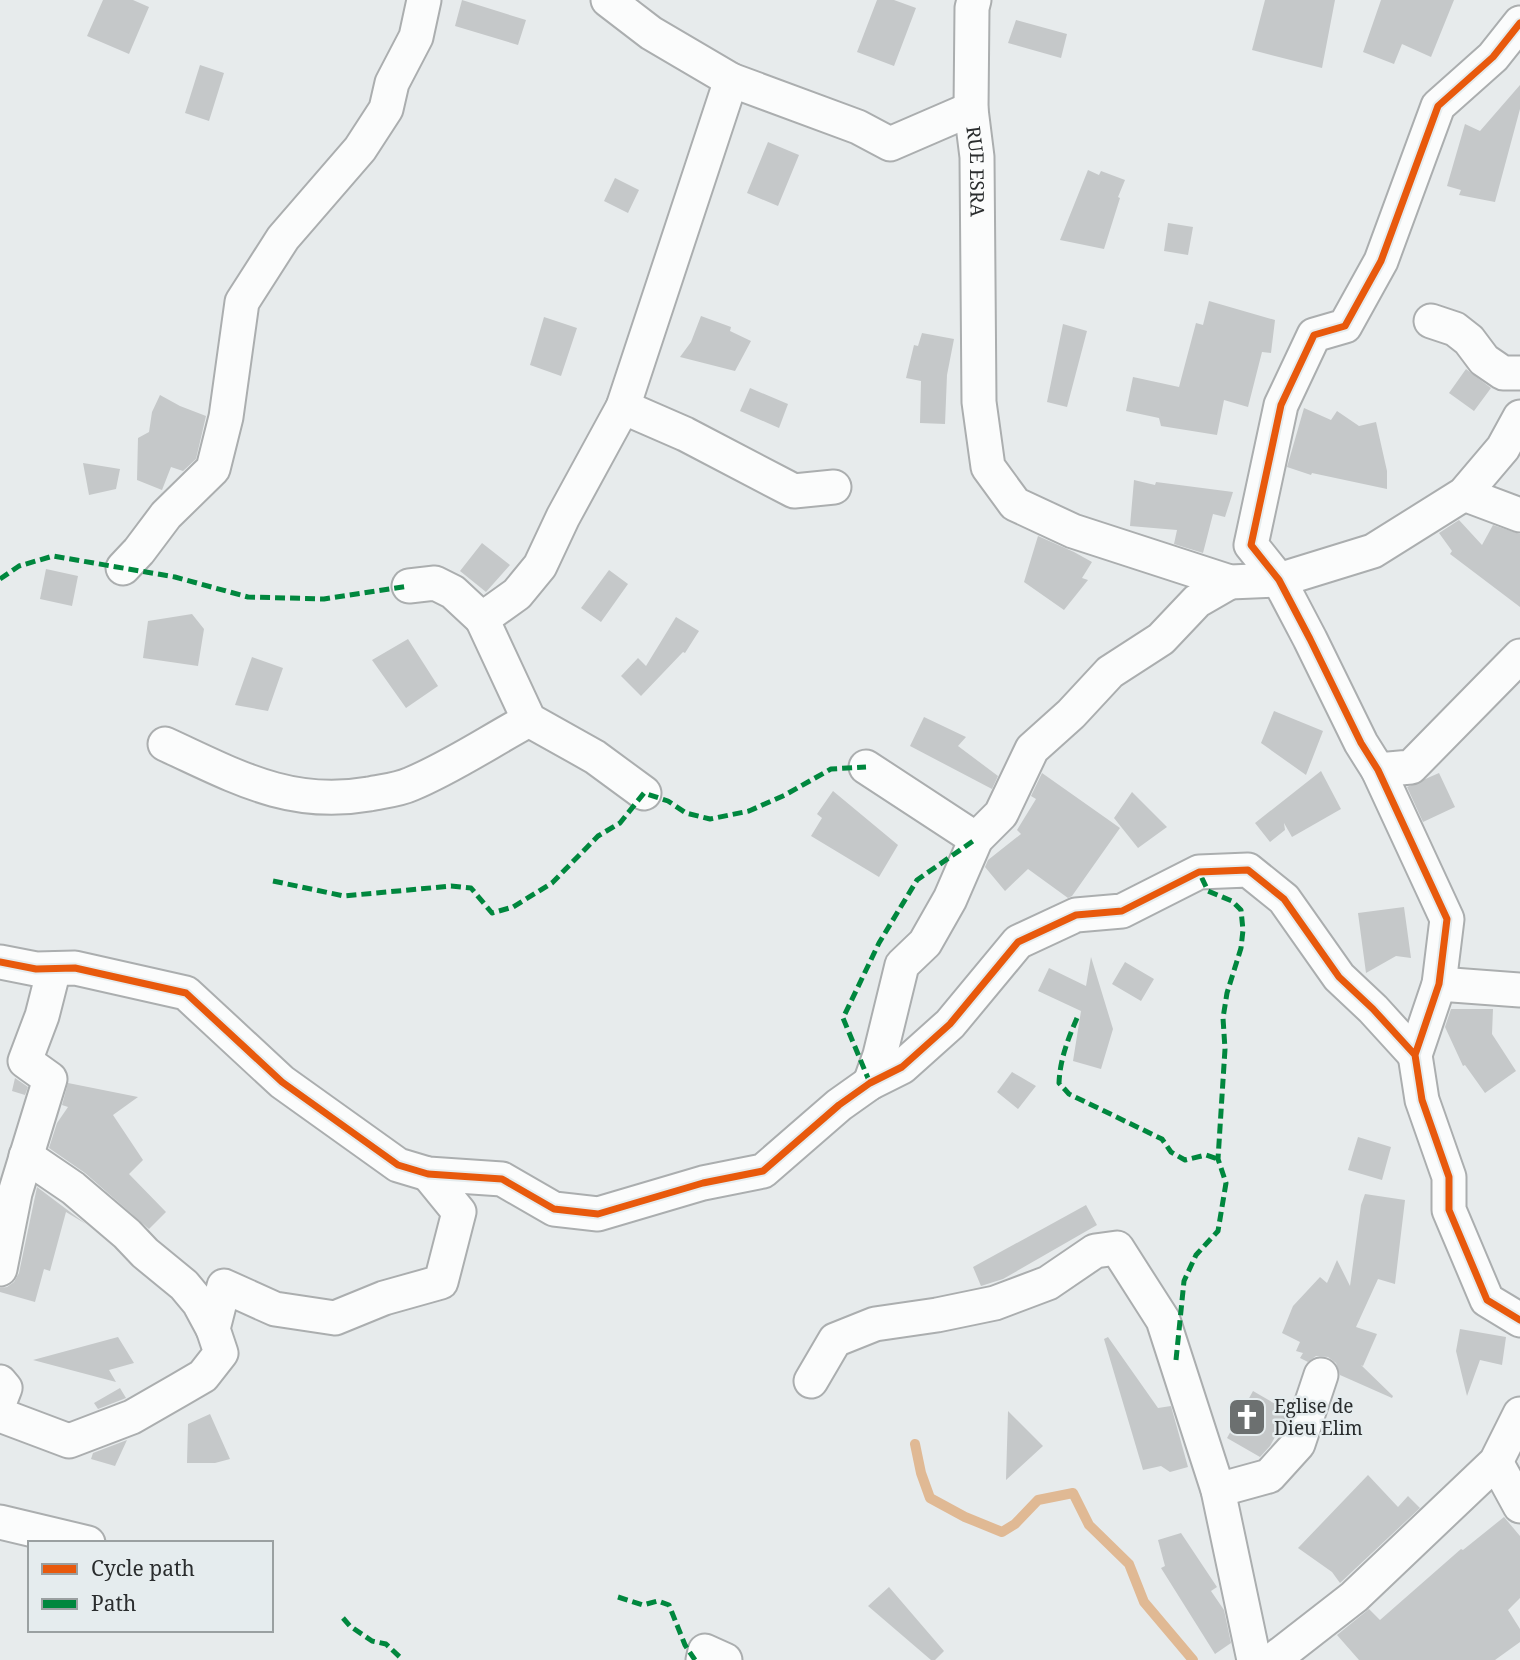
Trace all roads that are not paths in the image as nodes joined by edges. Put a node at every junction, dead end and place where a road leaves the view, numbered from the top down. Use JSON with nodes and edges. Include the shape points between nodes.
{"nodes":[{"id":1,"x":424,"y":0,"type":"edge"},
{"id":2,"x":608,"y":0,"type":"edge"},
{"id":3,"x":974,"y":0,"type":"edge"},
{"id":4,"x":1520,"y":23,"type":"edge"},
{"id":5,"x":731,"y":80,"type":"junction"},
{"id":6,"x":971,"y":109,"type":"junction"},
{"id":7,"x":1431,"y":321,"type":"dead end"},
{"id":8,"x":1520,"y":373,"type":"edge"},
{"id":9,"x":623,"y":407,"type":"junction"},
{"id":10,"x":1520,"y":417,"type":"edge"},
{"id":11,"x":834,"y":487,"type":"dead end"},
{"id":12,"x":1464,"y":494,"type":"junction"},
{"id":13,"x":1520,"y":515,"type":"edge"},
{"id":14,"x":123,"y":568,"type":"dead end"},
{"id":15,"x":1279,"y":580,"type":"junction"},
{"id":16,"x":1230,"y":582,"type":"junction"},
{"id":17,"x":409,"y":586,"type":"dead end"},
{"id":18,"x":482,"y":619,"type":"junction"},
{"id":19,"x":1520,"y":656,"type":"edge"},
{"id":20,"x":529,"y":720,"type":"junction"},
{"id":21,"x":165,"y":744,"type":"dead end"},
{"id":22,"x":866,"y":767,"type":"dead end"},
{"id":23,"x":1378,"y":771,"type":"junction"},
{"id":24,"x":644,"y":793,"type":"dead end"},
{"id":25,"x":976,"y":839,"type":"junction"},
{"id":26,"x":0,"y":962,"type":"edge"},
{"id":27,"x":54,"y":969,"type":"junction"},
{"id":28,"x":1439,"y":985,"type":"junction"},
{"id":29,"x":1520,"y":990,"type":"edge"},
{"id":30,"x":1415,"y":1055,"type":"junction"},
{"id":31,"x":870,"y":1083,"type":"junction"},
{"id":32,"x":26,"y":1156,"type":"junction"},
{"id":33,"x":428,"y":1174,"type":"junction"},
{"id":34,"x":0,"y":1269,"type":"edge"},
{"id":35,"x":1520,"y":1320,"type":"edge"},
{"id":36,"x":212,"y":1329,"type":"junction"},
{"id":37,"x":1321,"y":1375,"type":"dead end"},
{"id":38,"x":0,"y":1381,"type":"edge"},
{"id":39,"x":811,"y":1381,"type":"dead end"},
{"id":40,"x":0,"y":1401,"type":"edge"},
{"id":41,"x":1520,"y":1414,"type":"edge"},
{"id":42,"x":0,"y":1415,"type":"edge"},
{"id":43,"x":1496,"y":1462,"type":"junction"},
{"id":44,"x":1218,"y":1490,"type":"junction"},
{"id":45,"x":1520,"y":1506,"type":"edge"},
{"id":46,"x":0,"y":1522,"type":"edge"},
{"id":47,"x":80,"y":1541,"type":"edge"},
{"id":48,"x":703,"y":1660,"type":"edge"},
{"id":49,"x":725,"y":1660,"type":"edge"},
{"id":50,"x":1254,"y":1660,"type":"edge"},
{"id":51,"x":1273,"y":1660,"type":"edge"}],
"edges":[{"from":1,"to":14,"type":"street","via":[[416,37],[392,83],[386,109],[360,149],[283,238],[242,302],[226,417],[213,469],[166,515]]},
{"from":2,"to":5,"type":"street","via":[[651,33]]},
{"from":3,"to":6,"type":"street","name":"RUE ESRA"},
{"from":4,"to":15,"type":"street","via":[[1493,57],[1438,106],[1381,261],[1345,326],[1314,335],[1281,405],[1251,545]]},
{"from":5,"to":6,"type":"street","via":[[858,127],[890,144]]},
{"from":5,"to":9,"type":"street"},
{"from":6,"to":16,"type":"street","name":"RUE ESRA","via":[[978,169],[979,402],[988,467],[1015,504],[1073,531]]},
{"from":7,"to":8,"type":"street","via":[[1455,329],[1503,373]]},
{"from":9,"to":11,"type":"street","via":[[794,491]]},
{"from":9,"to":18,"type":"street","via":[[540,566],[517,594]]},
{"from":10,"to":12,"type":"street","via":[[1503,448]]},
{"from":12,"to":13,"type":"street"},
{"from":12,"to":15,"type":"street","via":[[1373,551]]},
{"from":15,"to":16,"type":"street"},
{"from":15,"to":23,"type":"street"},
{"from":16,"to":25,"type":"street","via":[[1197,601],[1161,639],[1110,672],[1072,714],[1031,748],[1001,814]]},
{"from":17,"to":18,"type":"street","via":[[435,583],[453,592]]},
{"from":18,"to":20,"type":"street"},
{"from":19,"to":23,"type":"street","via":[[1410,767]]},
{"from":20,"to":21,"type":"street","via":[[408,786],[326,798],[244,781]]},
{"from":20,"to":24,"type":"street","via":[[596,757]]},
{"from":22,"to":25,"type":"street"},
{"from":23,"to":28,"type":"street","via":[[1447,919]]},
{"from":25,"to":31,"type":"street","via":[[925,943],[902,965]]},
{"from":26,"to":27,"type":"street"},
{"from":27,"to":32,"type":"street","via":[[26,1061],[50,1079]]},
{"from":27,"to":33,"type":"street","via":[[75,968],[186,993],[282,1082],[398,1165]]},
{"from":28,"to":29,"type":"street"},
{"from":28,"to":30,"type":"street"},
{"from":30,"to":31,"type":"street","via":[[1339,977],[1284,898],[1248,870],[1199,872],[1122,911],[1076,915],[1018,943],[950,1024],[902,1067]]},
{"from":30,"to":35,"type":"street","via":[[1422,1100],[1449,1177],[1449,1210],[1487,1300]]},
{"from":31,"to":33,"type":"street","via":[[764,1171],[598,1214],[554,1209],[502,1179]]},
{"from":32,"to":34,"type":"street"},
{"from":32,"to":36,"type":"street","via":[[73,1188],[184,1285]]},
{"from":33,"to":36,"type":"street","via":[[459,1212],[441,1282],[335,1318],[275,1309],[224,1286]]},
{"from":36,"to":42,"type":"street","via":[[221,1353],[203,1376],[132,1417],[69,1441]]},
{"from":37,"to":44,"type":"street","via":[[1298,1444],[1269,1475]]},
{"from":38,"to":40,"type":"street","via":[[5,1388]]},
{"from":39,"to":44,"type":"street","via":[[835,1340],[874,1324],[995,1304],[1048,1283],[1095,1251],[1117,1248],[1163,1320]]},
{"from":41,"to":43,"type":"street"},
{"from":43,"to":45,"type":"street"},
{"from":43,"to":51,"type":"street","via":[[1354,1597]]},
{"from":44,"to":50,"type":"street"},
{"from":46,"to":47,"type":"street"},
{"from":48,"to":49,"type":"street","via":[[705,1651]]}]}
